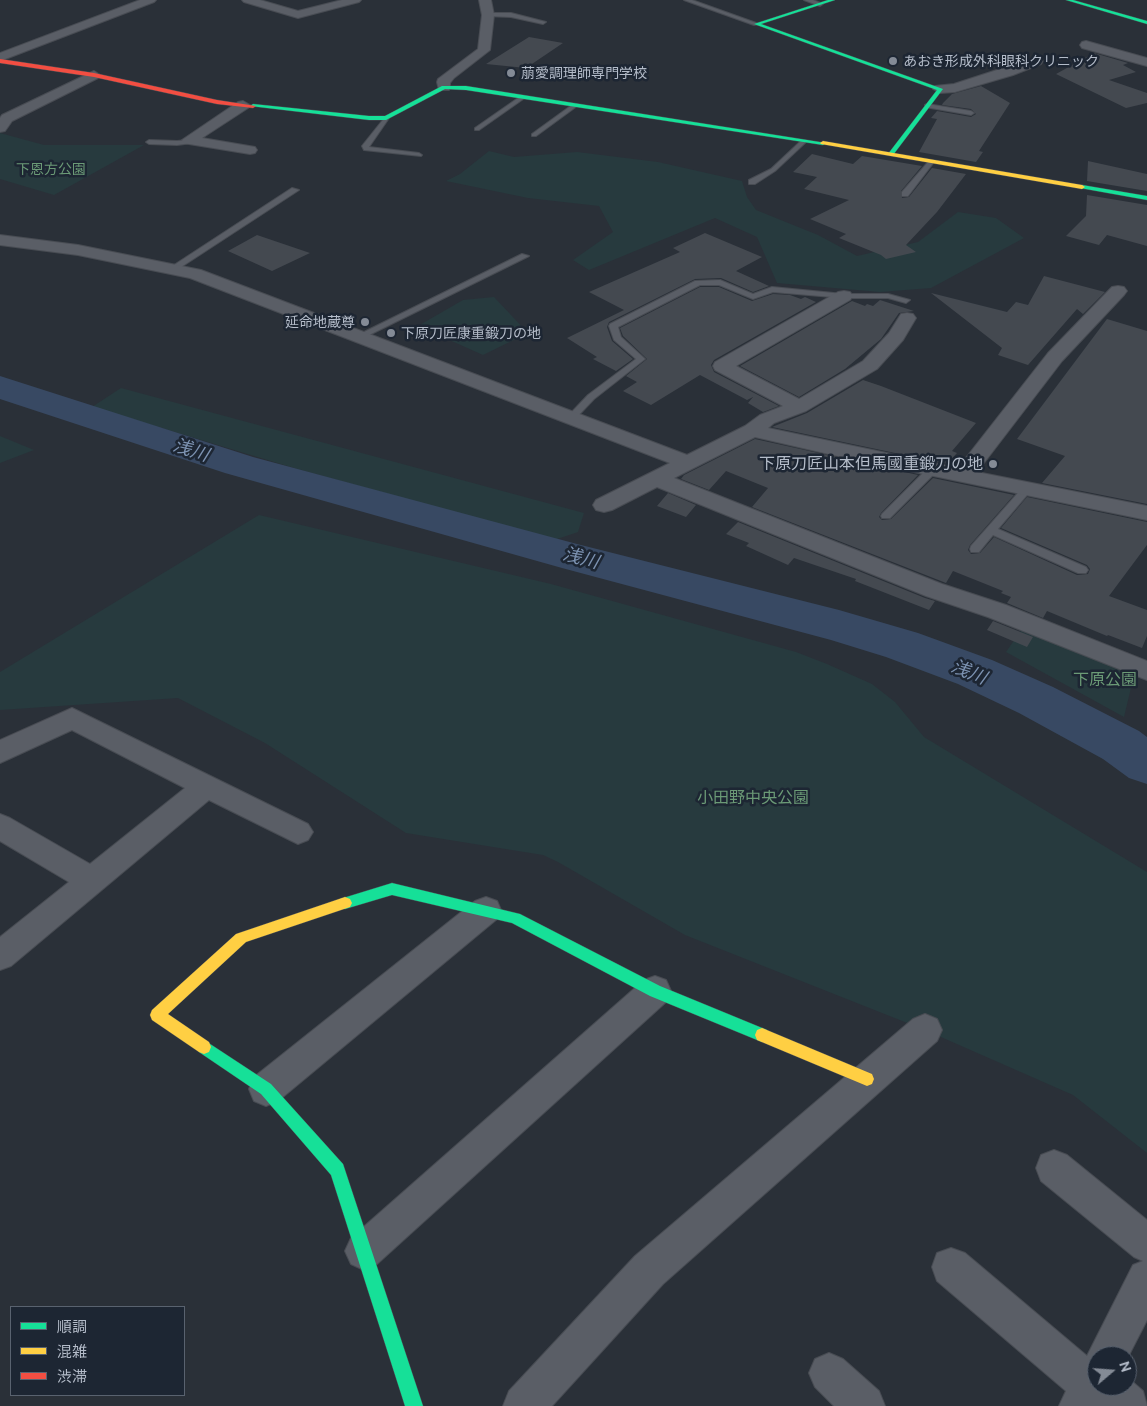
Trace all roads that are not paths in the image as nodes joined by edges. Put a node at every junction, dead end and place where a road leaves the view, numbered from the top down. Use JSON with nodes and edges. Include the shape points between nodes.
{"nodes":[{"id":1,"x":150,"y":0,"type":"edge"},
{"id":2,"x":248,"y":0,"type":"edge"},
{"id":3,"x":355,"y":0,"type":"edge"},
{"id":4,"x":485,"y":0,"type":"edge"},
{"id":5,"x":687,"y":0,"type":"edge"},
{"id":6,"x":807,"y":0,"type":"edge"},
{"id":7,"x":833,"y":0,"type":"edge"},
{"id":8,"x":1068,"y":0,"type":"edge"},
{"id":9,"x":820,"y":4,"type":"junction"},
{"id":10,"x":488,"y":15,"type":"junction"},
{"id":11,"x":543,"y":22,"type":"dead end"},
{"id":12,"x":1147,"y":23,"type":"edge"},
{"id":13,"x":756,"y":24,"type":"junction"},
{"id":14,"x":1086,"y":45,"type":"dead end"},
{"id":15,"x":0,"y":57,"type":"edge"},
{"id":16,"x":1037,"y":61,"type":"dead end"},
{"id":17,"x":0,"y":62,"type":"edge"},
{"id":18,"x":1147,"y":62,"type":"edge"},
{"id":19,"x":94,"y":75,"type":"junction"},
{"id":20,"x":444,"y":87,"type":"junction"},
{"id":21,"x":940,"y":88,"type":"junction"},
{"id":22,"x":523,"y":97,"type":"junction"},
{"id":23,"x":243,"y":105,"type":"junction"},
{"id":24,"x":574,"y":106,"type":"junction"},
{"id":25,"x":927,"y":106,"type":"junction"},
{"id":26,"x":971,"y":113,"type":"dead end"},
{"id":27,"x":386,"y":118,"type":"junction"},
{"id":28,"x":489,"y":121,"type":"junction"},
{"id":29,"x":502,"y":124,"type":"dead end"},
{"id":30,"x":0,"y":128,"type":"edge"},
{"id":31,"x":477,"y":129,"type":"dead end"},
{"id":32,"x":534,"y":135,"type":"dead end"},
{"id":33,"x":198,"y":141,"type":"junction"},
{"id":34,"x":804,"y":141,"type":"junction"},
{"id":35,"x":149,"y":142,"type":"dead end"},
{"id":36,"x":250,"y":150,"type":"dead end"},
{"id":37,"x":419,"y":154,"type":"dead end"},
{"id":38,"x":891,"y":154,"type":"junction"},
{"id":39,"x":931,"y":162,"type":"junction"},
{"id":40,"x":752,"y":182,"type":"dead end"},
{"id":41,"x":295,"y":190,"type":"dead end"},
{"id":42,"x":904,"y":194,"type":"dead end"},
{"id":43,"x":1147,"y":198,"type":"edge"},
{"id":44,"x":0,"y":240,"type":"edge"},
{"id":45,"x":524,"y":256,"type":"dead end"},
{"id":46,"x":172,"y":269,"type":"junction"},
{"id":47,"x":1118,"y":291,"type":"dead end"},
{"id":48,"x":844,"y":296,"type":"junction"},
{"id":49,"x":907,"y":309,"type":"joint"},
{"id":50,"x":360,"y":336,"type":"junction"},
{"id":51,"x":799,"y":407,"type":"junction"},
{"id":52,"x":571,"y":418,"type":"junction"},
{"id":53,"x":752,"y":430,"type":"junction"},
{"id":54,"x":687,"y":462,"type":"junction"},
{"id":55,"x":934,"y":468,"type":"junction"},
{"id":56,"x":964,"y":475,"type":"junction"},
{"id":57,"x":654,"y":478,"type":"junction"},
{"id":58,"x":1028,"y":488,"type":"junction"},
{"id":59,"x":604,"y":505,"type":"dead end"},
{"id":60,"x":1147,"y":514,"type":"edge"},
{"id":61,"x":886,"y":516,"type":"dead end"},
{"id":62,"x":992,"y":530,"type":"junction"},
{"id":63,"x":975,"y":549,"type":"dead end"},
{"id":64,"x":1082,"y":570,"type":"dead end"},
{"id":65,"x":1147,"y":671,"type":"edge"},
{"id":66,"x":0,"y":752,"type":"edge"},
{"id":67,"x":207,"y":786,"type":"junction"},
{"id":68,"x":0,"y":826,"type":"edge"},
{"id":69,"x":298,"y":832,"type":"dead end"},
{"id":70,"x":93,"y":881,"type":"junction"},
{"id":71,"x":486,"y":910,"type":"junction"},
{"id":72,"x":0,"y":956,"type":"edge"},
{"id":73,"x":654,"y":991,"type":"junction"},
{"id":74,"x":925,"y":1030,"type":"dead end"},
{"id":75,"x":866,"y":1079,"type":"junction"},
{"id":76,"x":266,"y":1089,"type":"junction"},
{"id":77,"x":1054,"y":1168,"type":"dead end"},
{"id":78,"x":1147,"y":1244,"type":"edge"},
{"id":79,"x":364,"y":1251,"type":"junction"},
{"id":80,"x":952,"y":1268,"type":"dead end"},
{"id":81,"x":1147,"y":1279,"type":"edge"},
{"id":82,"x":1113,"y":1346,"type":"edge"},
{"id":83,"x":829,"y":1373,"type":"dead end"},
{"id":84,"x":1087,"y":1373,"type":"edge"},
{"id":85,"x":1116,"y":1396,"type":"edge"},
{"id":86,"x":414,"y":1406,"type":"edge"},
{"id":87,"x":524,"y":1406,"type":"edge"},
{"id":88,"x":864,"y":1406,"type":"edge"},
{"id":89,"x":1128,"y":1406,"type":"edge"}],
"edges":[{"from":1,"to":15,"type":"street"},
{"from":2,"to":3,"type":"street","via":[[298,15]]},
{"from":4,"to":10,"type":"street"},
{"from":5,"to":13,"type":"lane"},
{"from":6,"to":9,"type":"lane"},
{"from":7,"to":9,"type":"street"},
{"from":8,"to":12,"type":"street"},
{"from":9,"to":13,"type":"street"},
{"from":10,"to":11,"type":"lane","via":[[511,15]]},
{"from":10,"to":20,"type":"street","via":[[484,50],[450,75],[443,82]]},
{"from":13,"to":21,"type":"street"},
{"from":14,"to":18,"type":"street"},
{"from":16,"to":21,"type":"street","via":[[955,88]]},
{"from":17,"to":19,"type":"street"},
{"from":19,"to":23,"type":"street"},
{"from":19,"to":30,"type":"street","via":[[7,118]]},
{"from":20,"to":22,"type":"street"},
{"from":20,"to":27,"type":"street"},
{"from":21,"to":25,"type":"street"},
{"from":22,"to":24,"type":"street"},
{"from":22,"to":28,"type":"lane"},
{"from":23,"to":27,"type":"street","via":[[325,115]]},
{"from":23,"to":33,"type":"street","via":[[189,140]]},
{"from":24,"to":32,"type":"lane","via":[[545,131]]},
{"from":24,"to":34,"type":"street"},
{"from":25,"to":26,"type":"lane"},
{"from":25,"to":38,"type":"street"},
{"from":27,"to":37,"type":"lane","via":[[366,149]]},
{"from":28,"to":29,"type":"lane"},
{"from":28,"to":31,"type":"lane"},
{"from":33,"to":35,"type":"lane"},
{"from":33,"to":36,"type":"street"},
{"from":34,"to":38,"type":"street"},
{"from":34,"to":40,"type":"lane","via":[[773,170]]},
{"from":38,"to":39,"type":"street"},
{"from":39,"to":42,"type":"lane"},
{"from":39,"to":43,"type":"street"},
{"from":41,"to":46,"type":"lane"},
{"from":44,"to":46,"type":"street","via":[[78,250]]},
{"from":45,"to":50,"type":"lane"},
{"from":46,"to":50,"type":"street","via":[[195,274]]},
{"from":47,"to":56,"type":"street","via":[[1055,357]]},
{"from":48,"to":49,"type":"lane","via":[[888,296]]},
{"from":48,"to":51,"type":"street","via":[[722,366]]},
{"from":48,"to":52,"type":"lane","via":[[772,289],[753,297],[720,282],[698,283],[613,326],[617,338],[642,359],[591,397]]},
{"from":49,"to":51,"type":"street","via":[[897,336],[870,365]]},
{"from":50,"to":52,"type":"street"},
{"from":51,"to":53,"type":"street","via":[[767,419]]},
{"from":52,"to":54,"type":"street"},
{"from":53,"to":54,"type":"street"},
{"from":53,"to":55,"type":"street"},
{"from":54,"to":57,"type":"street"},
{"from":55,"to":56,"type":"street"},
{"from":55,"to":61,"type":"lane"},
{"from":56,"to":58,"type":"street"},
{"from":57,"to":59,"type":"street"},
{"from":57,"to":65,"type":"street"},
{"from":58,"to":60,"type":"street"},
{"from":58,"to":62,"type":"lane"},
{"from":62,"to":63,"type":"lane"},
{"from":62,"to":64,"type":"lane"},
{"from":66,"to":67,"type":"street","via":[[72,718]]},
{"from":67,"to":69,"type":"street"},
{"from":67,"to":70,"type":"street"},
{"from":68,"to":70,"type":"street"},
{"from":70,"to":72,"type":"street"},
{"from":71,"to":73,"type":"street","via":[[515,918]]},
{"from":71,"to":76,"type":"street"},
{"from":71,"to":76,"type":"street","via":[[392,890],[241,938],[157,1015]]},
{"from":73,"to":75,"type":"street"},
{"from":73,"to":79,"type":"street"},
{"from":74,"to":75,"type":"street"},
{"from":75,"to":87,"type":"street","via":[[649,1270]]},
{"from":76,"to":79,"type":"street","via":[[338,1170]]},
{"from":77,"to":78,"type":"street"},
{"from":79,"to":86,"type":"street"},
{"from":80,"to":84,"type":"street"},
{"from":81,"to":82,"type":"street"},
{"from":83,"to":88,"type":"street"},
{"from":85,"to":89,"type":"street"}]}
